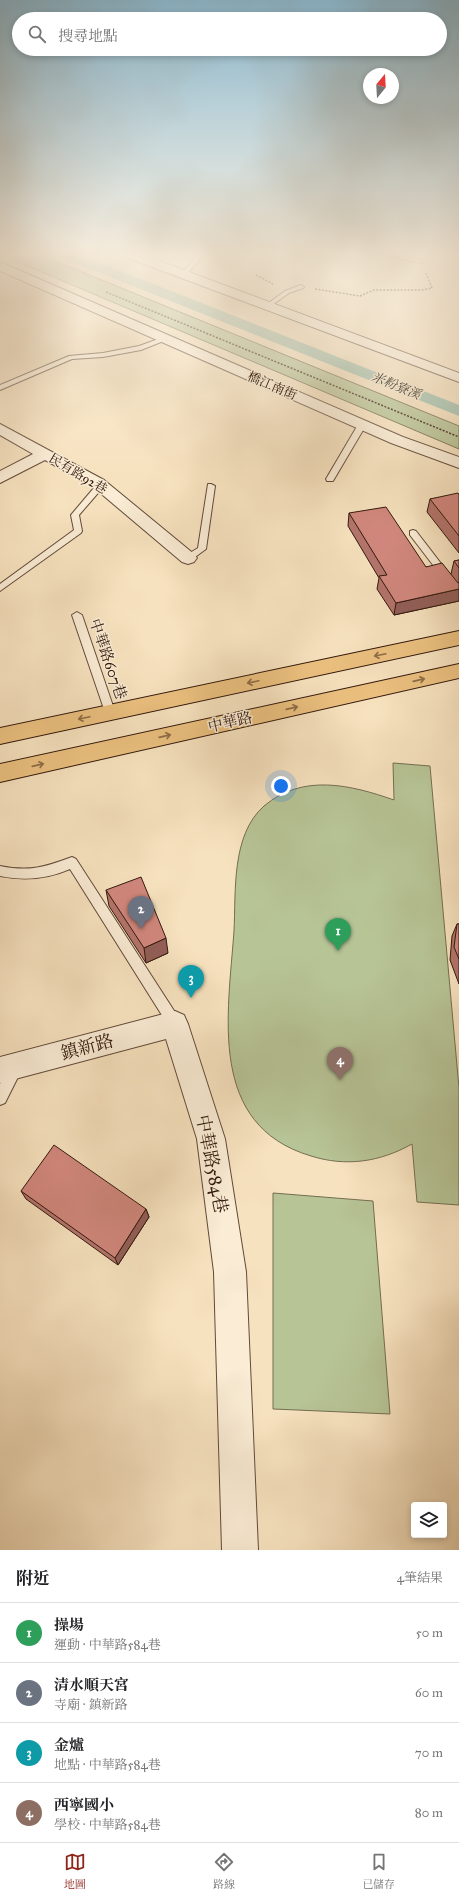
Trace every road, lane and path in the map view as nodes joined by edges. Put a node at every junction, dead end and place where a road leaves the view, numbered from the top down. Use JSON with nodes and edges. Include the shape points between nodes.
{"nodes":[{"id":1,"x":136,"y":326,"type":"edge"},
{"id":2,"x":190,"y":326,"type":"edge"},
{"id":3,"x":319,"y":326,"type":"edge"},
{"id":4,"x":164,"y":339,"type":"junction"},
{"id":5,"x":459,"y":378,"type":"edge"},
{"id":6,"x":0,"y":388,"type":"edge"},
{"id":7,"x":362,"y":425,"type":"junction"},
{"id":8,"x":0,"y":429,"type":"edge"},
{"id":9,"x":459,"y":436,"type":"edge"},
{"id":10,"x":45,"y":454,"type":"junction"},
{"id":11,"x":459,"y":463,"type":"edge"},
{"id":12,"x":0,"y":478,"type":"edge"},
{"id":13,"x":330,"y":479,"type":"dead end"},
{"id":14,"x":101,"y":485,"type":"junction"},
{"id":15,"x":211,"y":486,"type":"dead end"},
{"id":16,"x":413,"y":532,"type":"dead end"},
{"id":17,"x":188,"y":558,"type":"joint"},
{"id":18,"x":0,"y":588,"type":"edge"},
{"id":19,"x":459,"y":593,"type":"edge"},
{"id":20,"x":77,"y":615,"type":"dead end"},
{"id":21,"x":459,"y":638,"type":"edge"},
{"id":22,"x":459,"y":670,"type":"edge"},
{"id":23,"x":110,"y":712,"type":"junction"},
{"id":24,"x":0,"y":736,"type":"edge"},
{"id":25,"x":0,"y":773,"type":"edge"},
{"id":26,"x":0,"y":871,"type":"edge"},
{"id":27,"x":175,"y":1024,"type":"junction"},
{"id":28,"x":8,"y":1067,"type":"edge"},
{"id":29,"x":0,"y":1098,"type":"edge"},
{"id":30,"x":240,"y":1550,"type":"edge"}],
"edges":[{"from":1,"to":4,"type":"street","name":"橋江南街"},
{"from":2,"to":9,"type":"path"},
{"from":3,"to":5,"type":"street"},
{"from":4,"to":6,"type":"lane","via":[[141,348],[103,355],[71,357]]},
{"from":4,"to":7,"type":"street","name":"橋江南街"},
{"from":7,"to":11,"type":"street","name":"橋江南街"},
{"from":7,"to":13,"type":"lane"},
{"from":8,"to":10,"type":"street","name":"民有路92巷"},
{"from":10,"to":12,"type":"street"},
{"from":10,"to":14,"type":"street","name":"民有路92巷"},
{"from":14,"to":17,"type":"street","name":"民有路92巷"},
{"from":14,"to":18,"type":"lane","via":[[75,515],[78,530]]},
{"from":15,"to":17,"type":"lane","via":[[202,549]]},
{"from":16,"to":19,"type":"lane"},
{"from":20,"to":23,"type":"lane","name":"中華路607巷"},
{"from":21,"to":23,"type":"main road","one_way":true},
{"from":25,"to":22,"type":"main road","name":"中華路","one_way":true},
{"from":23,"to":24,"type":"main road","one_way":true},
{"from":26,"to":27,"type":"lane","name":"中華路584巷","via":[[16,876],[54,871],[72,862]]},
{"from":27,"to":28,"type":"street","name":"鎮新路"},
{"from":27,"to":30,"type":"street","name":"中華路584巷","via":[[211,1139],[230,1272]]},
{"from":28,"to":29,"type":"lane"}]}
